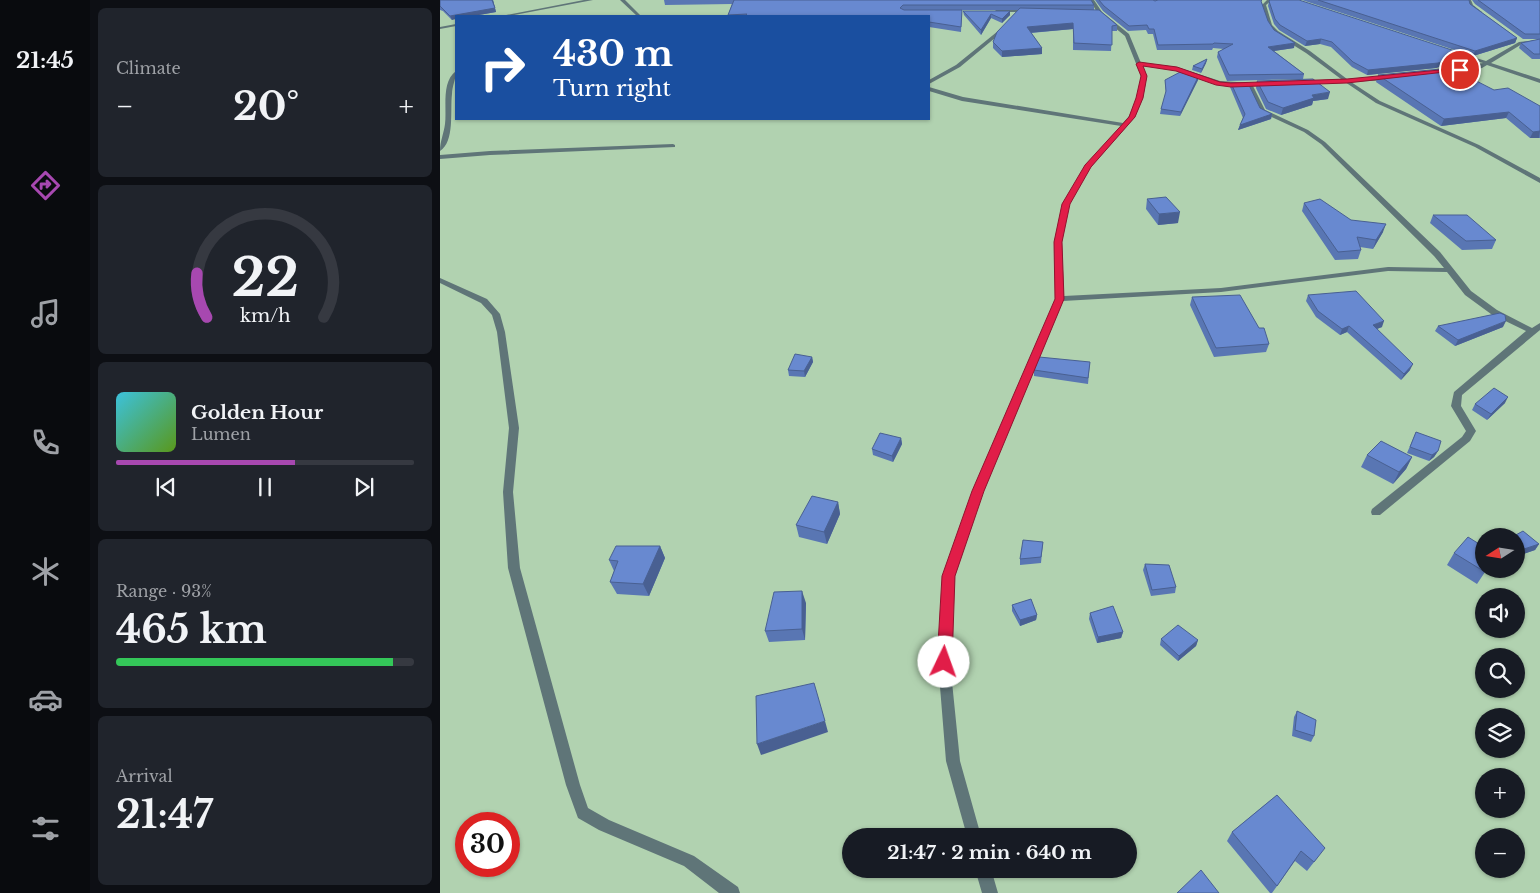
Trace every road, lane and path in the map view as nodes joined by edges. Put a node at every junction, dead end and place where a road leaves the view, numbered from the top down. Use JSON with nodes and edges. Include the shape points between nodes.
{"nodes":[{"id":1,"x":591,"y":0,"type":"edge"},
{"id":2,"x":622,"y":0,"type":"edge"},
{"id":3,"x":1092,"y":0,"type":"edge"},
{"id":4,"x":1270,"y":0,"type":"edge"},
{"id":5,"x":1469,"y":0,"type":"edge"},
{"id":6,"x":1018,"y":11,"type":"junction"},
{"id":7,"x":1038,"y":11,"type":"edge"},
{"id":8,"x":986,"y":12,"type":"edge"},
{"id":9,"x":1090,"y":12,"type":"edge"},
{"id":10,"x":1100,"y":13,"type":"junction"},
{"id":11,"x":508,"y":15,"type":"edge"},
{"id":12,"x":638,"y":15,"type":"edge"},
{"id":13,"x":1483,"y":16,"type":"edge"},
{"id":14,"x":1012,"y":18,"type":"edge"},
{"id":15,"x":1007,"y":24,"type":"edge"},
{"id":16,"x":455,"y":25,"type":"edge"},
{"id":17,"x":440,"y":28,"type":"edge"},
{"id":18,"x":1515,"y":37,"type":"edge"},
{"id":19,"x":1540,"y":41,"type":"edge"},
{"id":20,"x":1521,"y":43,"type":"junction"},
{"id":21,"x":1443,"y":49,"type":"edge"},
{"id":22,"x":1488,"y":63,"type":"junction"},
{"id":23,"x":1139,"y":64,"type":"junction"},
{"id":24,"x":1433,"y":73,"type":"edge"},
{"id":25,"x":455,"y":74,"type":"edge"},
{"id":26,"x":1397,"y":77,"type":"edge"},
{"id":27,"x":930,"y":81,"type":"edge"},
{"id":28,"x":1347,"y":81,"type":"junction"},
{"id":29,"x":1540,"y":81,"type":"edge"},
{"id":30,"x":1278,"y":84,"type":"edge"},
{"id":31,"x":1297,"y":84,"type":"edge"},
{"id":32,"x":1250,"y":85,"type":"junction"},
{"id":33,"x":930,"y":89,"type":"edge"},
{"id":34,"x":455,"y":105,"type":"edge"},
{"id":35,"x":447,"y":106,"type":"junction"},
{"id":36,"x":1125,"y":125,"type":"junction"},
{"id":37,"x":672,"y":146,"type":"dead end"},
{"id":38,"x":440,"y":149,"type":"edge"},
{"id":39,"x":440,"y":157,"type":"edge"},
{"id":40,"x":1540,"y":181,"type":"edge"},
{"id":41,"x":1448,"y":270,"type":"junction"},
{"id":42,"x":440,"y":280,"type":"edge"},
{"id":43,"x":1060,"y":299,"type":"junction"},
{"id":44,"x":1536,"y":329,"type":"edge"},
{"id":45,"x":1376,"y":512,"type":"dead end"},
{"id":46,"x":972,"y":828,"type":"edge"},
{"id":47,"x":986,"y":878,"type":"edge"},
{"id":48,"x":732,"y":893,"type":"edge"},
{"id":49,"x":990,"y":893,"type":"edge"}],
"edges":[{"from":1,"to":11,"type":"street"},
{"from":2,"to":12,"type":"street"},
{"from":3,"to":10,"type":"street"},
{"from":4,"to":28,"type":"street","via":[[1264,6],[1270,25],[1276,32]]},
{"from":5,"to":13,"type":"street"},
{"from":6,"to":7,"type":"street"},
{"from":6,"to":8,"type":"street"},
{"from":6,"to":14,"type":"street"},
{"from":9,"to":10,"type":"street"},
{"from":10,"to":23,"type":"street","via":[[1127,35]]},
{"from":15,"to":27,"type":"street","via":[[958,66]]},
{"from":16,"to":17,"type":"street"},
{"from":18,"to":20,"type":"street"},
{"from":19,"to":20,"type":"street"},
{"from":20,"to":22,"type":"street"},
{"from":21,"to":22,"type":"street"},
{"from":22,"to":24,"type":"street"},
{"from":22,"to":29,"type":"street"},
{"from":23,"to":32,"type":"street","via":[[1177,69],[1219,83]]},
{"from":23,"to":36,"type":"street","via":[[1144,76],[1140,98]]},
{"from":25,"to":35,"type":"street"},
{"from":26,"to":28,"type":"street"},
{"from":28,"to":31,"type":"street"},
{"from":28,"to":40,"type":"street","via":[[1378,102],[1477,146]]},
{"from":30,"to":32,"type":"street"},
{"from":32,"to":41,"type":"street","via":[[1264,111],[1323,143],[1437,254]]},
{"from":33,"to":36,"type":"street","via":[[962,99]]},
{"from":34,"to":35,"type":"street"},
{"from":35,"to":38,"type":"street","via":[[448,126]]},
{"from":36,"to":43,"type":"street","via":[[1088,166],[1066,204],[1058,242]]},
{"from":37,"to":39,"type":"street"},
{"from":41,"to":43,"type":"street","via":[[1388,269],[1221,290]]},
{"from":41,"to":44,"type":"street","via":[[1468,293],[1494,312]]},
{"from":42,"to":48,"type":"street","via":[[484,301],[496,314],[502,332],[514,428],[508,492],[514,568],[572,785],[583,813],[689,862]]},
{"from":43,"to":46,"type":"street","via":[[978,491],[949,576],[944,662],[952,751]]},
{"from":44,"to":45,"type":"street","via":[[1457,394],[1456,406],[1471,431],[1466,439]]},
{"from":47,"to":49,"type":"street"}]}
